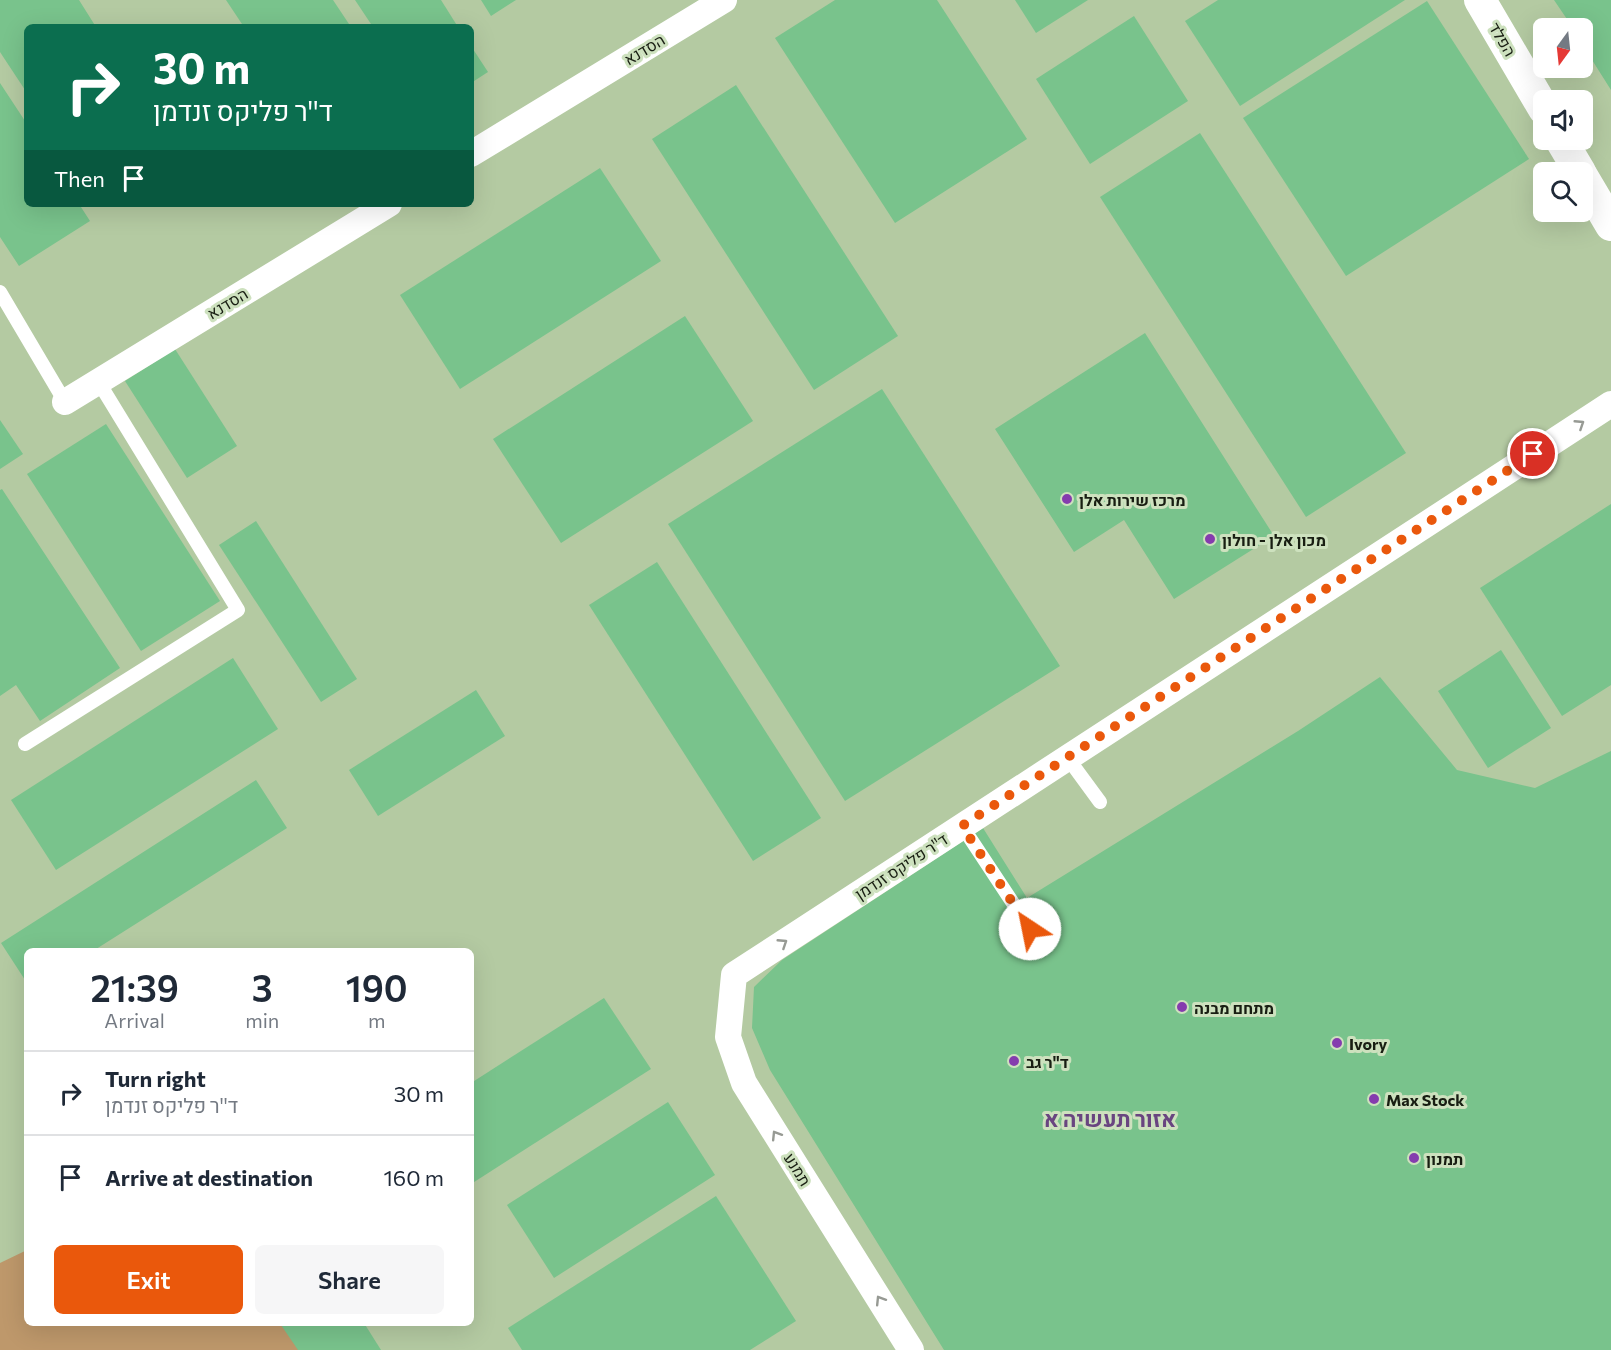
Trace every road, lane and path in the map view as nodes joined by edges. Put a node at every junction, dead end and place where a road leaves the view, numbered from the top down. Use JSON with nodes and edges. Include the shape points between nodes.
{"nodes":[{"id":1,"x":724,"y":0,"type":"edge"},
{"id":2,"x":1480,"y":0,"type":"edge"},
{"id":3,"x":1533,"y":90,"type":"edge"},
{"id":4,"x":474,"y":152,"type":"edge"},
{"id":5,"x":1593,"y":194,"type":"edge"},
{"id":6,"x":384,"y":207,"type":"edge"},
{"id":7,"x":1611,"y":225,"type":"edge"},
{"id":8,"x":0,"y":292,"type":"edge"},
{"id":9,"x":98,"y":381,"type":"junction"},
{"id":10,"x":65,"y":402,"type":"joint"},
{"id":11,"x":1611,"y":404,"type":"edge"},
{"id":12,"x":25,"y":744,"type":"dead end"},
{"id":13,"x":1067,"y":758,"type":"junction"},
{"id":14,"x":1100,"y":802,"type":"dead end"},
{"id":15,"x":962,"y":826,"type":"junction"},
{"id":16,"x":1030,"y":929,"type":"dead end"},
{"id":17,"x":734,"y":975,"type":"joint"},
{"id":18,"x":911,"y":1350,"type":"edge"}],
"edges":[{"from":1,"to":4,"type":"street","name":"הסדנא"},
{"from":2,"to":3,"type":"street","name":"הפלד"},
{"from":5,"to":7,"type":"street"},
{"from":6,"to":9,"type":"street","name":"הסדנא"},
{"from":8,"to":10,"type":"lane"},
{"from":9,"to":10,"type":"street","name":"הסדנא"},
{"from":9,"to":12,"type":"lane","via":[[238,610]]},
{"from":13,"to":11,"type":"street","name":"ד''ר פליקס זנדמן","one_way":true},
{"from":13,"to":14,"type":"lane"},
{"from":13,"to":15,"type":"street","name":"ד''ר פליקס זנדמן"},
{"from":15,"to":16,"type":"lane"},
{"from":17,"to":15,"type":"street","name":"ד''ר פליקס זנדמן","one_way":true},
{"from":18,"to":17,"type":"street","name":"תמנע","one_way":true,"via":[[744,1083],[728,1037]]}]}
